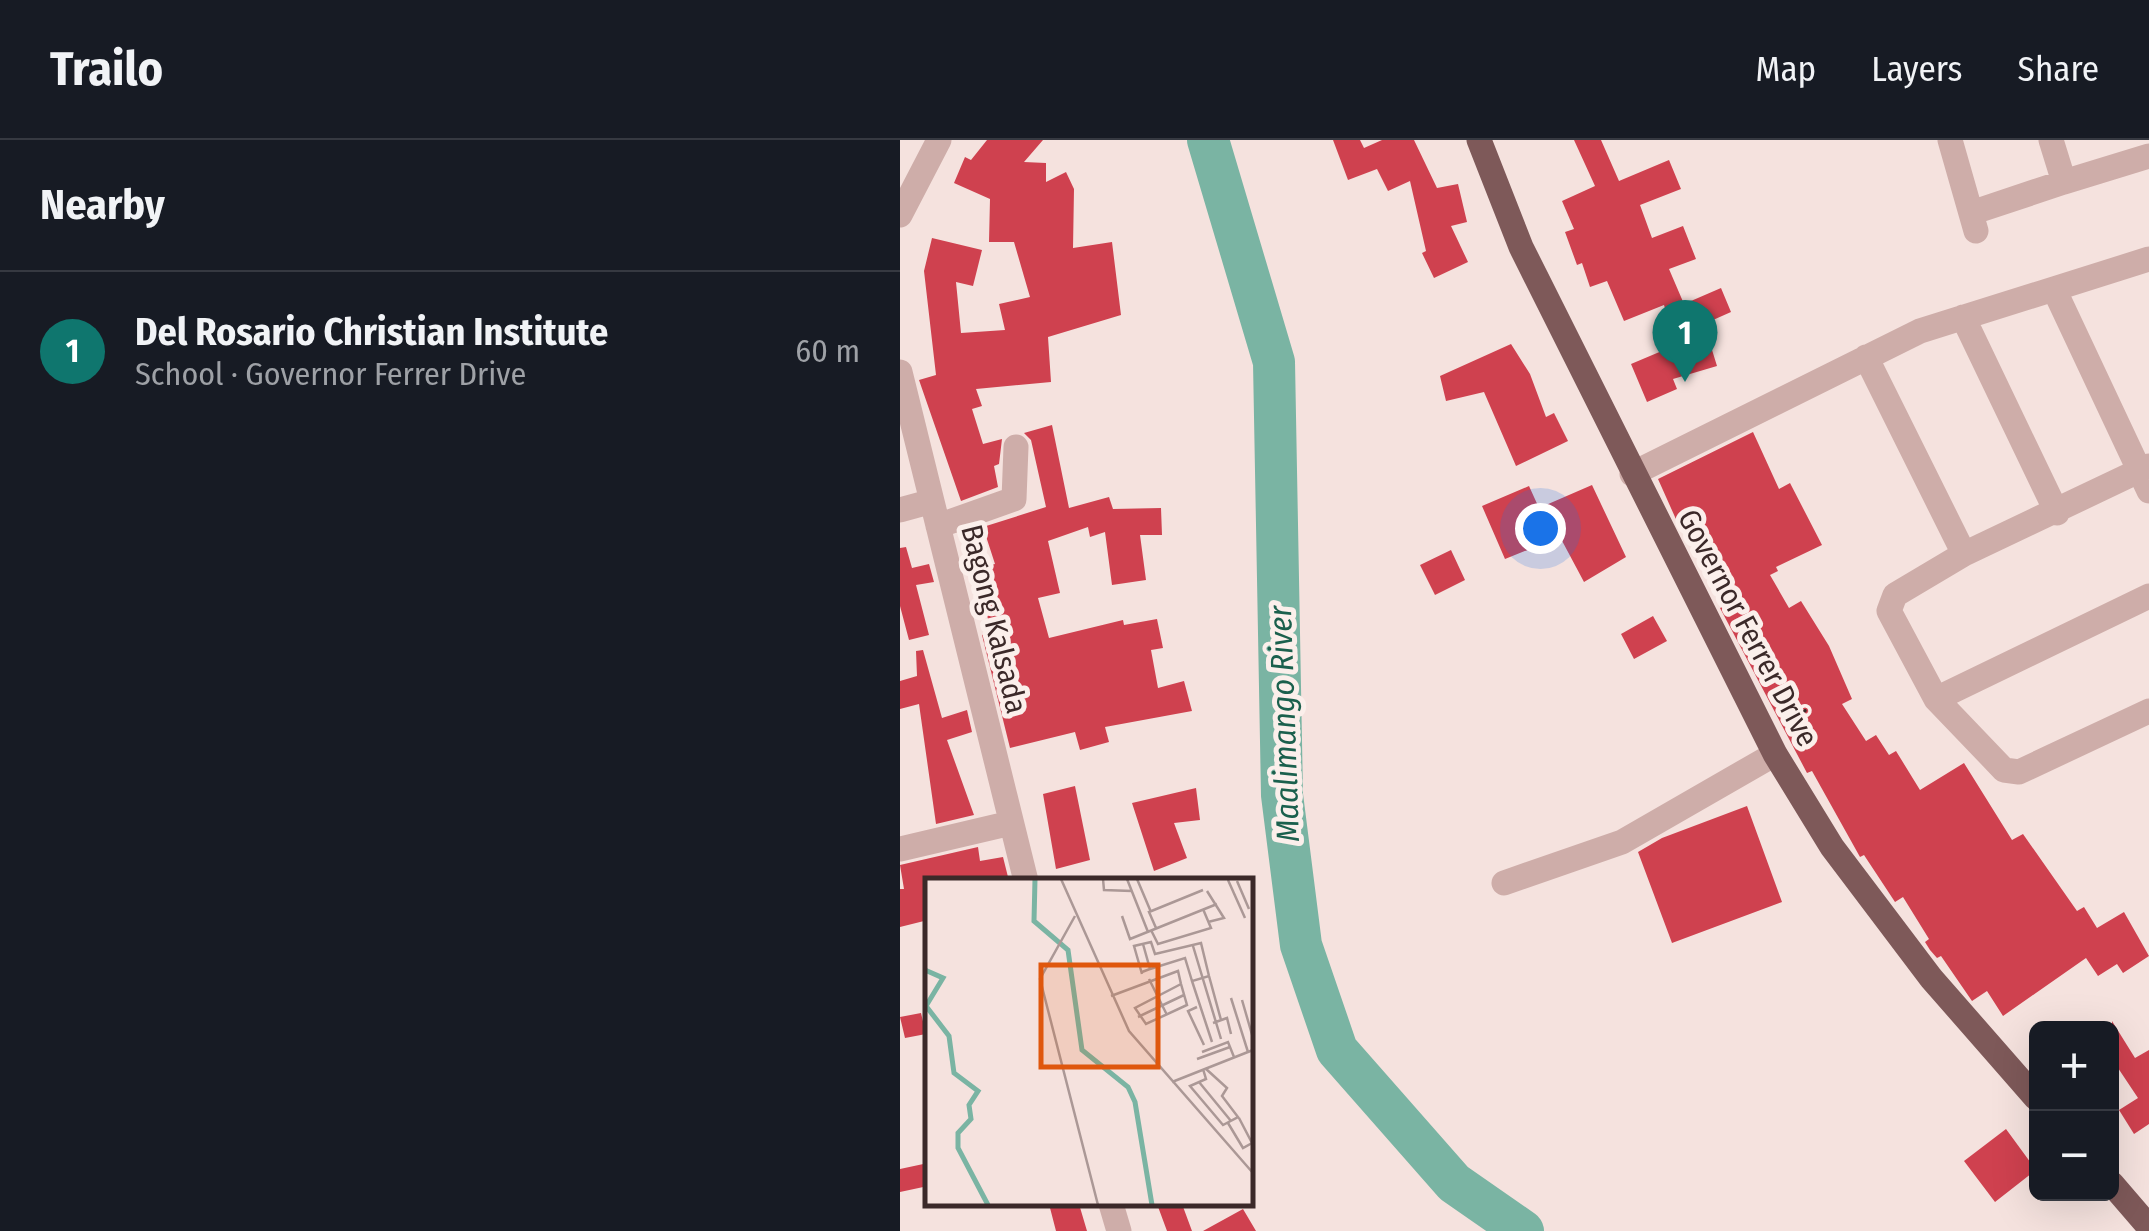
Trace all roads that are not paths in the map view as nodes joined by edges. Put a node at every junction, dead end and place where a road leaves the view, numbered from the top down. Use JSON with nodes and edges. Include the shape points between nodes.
{"nodes":[{"id":1,"x":938,"y":140,"type":"edge"},
{"id":2,"x":1479,"y":140,"type":"edge"},
{"id":3,"x":1950,"y":140,"type":"edge"},
{"id":4,"x":2051,"y":140,"type":"edge"},
{"id":5,"x":2149,"y":156,"type":"edge"},
{"id":6,"x":2064,"y":182,"type":"junction"},
{"id":7,"x":900,"y":215,"type":"edge"},
{"id":8,"x":2149,"y":260,"type":"edge"},
{"id":9,"x":2054,"y":289,"type":"junction"},
{"id":10,"x":1962,"y":318,"type":"junction"},
{"id":11,"x":1866,"y":357,"type":"junction"},
{"id":12,"x":900,"y":372,"type":"edge"},
{"id":13,"x":1016,"y":447,"type":"dead end"},
{"id":14,"x":1632,"y":474,"type":"junction"},
{"id":15,"x":2146,"y":476,"type":"edge"},
{"id":16,"x":900,"y":510,"type":"edge"},
{"id":17,"x":2056,"y":512,"type":"junction"},
{"id":18,"x":934,"y":514,"type":"junction"},
{"id":19,"x":1964,"y":554,"type":"junction"},
{"id":20,"x":2149,"y":596,"type":"edge"},
{"id":21,"x":1936,"y":699,"type":"junction"},
{"id":22,"x":2149,"y":711,"type":"edge"},
{"id":23,"x":1775,"y":754,"type":"junction"},
{"id":24,"x":1011,"y":823,"type":"junction"},
{"id":25,"x":900,"y":849,"type":"edge"},
{"id":26,"x":1025,"y":878,"type":"edge"},
{"id":27,"x":1504,"y":884,"type":"dead end"},
{"id":28,"x":2029,"y":1090,"type":"edge"},
{"id":29,"x":2119,"y":1192,"type":"edge"},
{"id":30,"x":1112,"y":1206,"type":"edge"},
{"id":31,"x":2149,"y":1227,"type":"edge"},
{"id":32,"x":1118,"y":1231,"type":"edge"}],
"edges":[{"from":1,"to":7,"type":"street"},
{"from":2,"to":14,"type":"main road","name":"Governor Ferrer Drive","via":[[1520,246]]},
{"from":3,"to":6,"type":"street","via":[[1974,222]]},
{"from":4,"to":6,"type":"street"},
{"from":5,"to":6,"type":"street"},
{"from":8,"to":9,"type":"street"},
{"from":9,"to":10,"type":"street"},
{"from":9,"to":15,"type":"street"},
{"from":10,"to":11,"type":"street"},
{"from":10,"to":17,"type":"street"},
{"from":11,"to":14,"type":"street"},
{"from":11,"to":19,"type":"street"},
{"from":12,"to":18,"type":"street","name":"Bagong Kalsada"},
{"from":13,"to":18,"type":"street","via":[[1014,500]]},
{"from":14,"to":23,"type":"main road","name":"Governor Ferrer Drive"},
{"from":15,"to":17,"type":"street"},
{"from":16,"to":18,"type":"street"},
{"from":17,"to":19,"type":"street"},
{"from":18,"to":24,"type":"street","name":"Bagong Kalsada"},
{"from":19,"to":21,"type":"street","via":[[1895,595],[1888,610]]},
{"from":20,"to":21,"type":"street"},
{"from":21,"to":22,"type":"street","via":[[2004,770],[2019,772]]},
{"from":23,"to":27,"type":"street","via":[[1622,842]]},
{"from":23,"to":28,"type":"main road","name":"Governor Ferrer Drive","via":[[1832,847],[1931,978]]},
{"from":24,"to":25,"type":"street"},
{"from":24,"to":26,"type":"street","name":"Bagong Kalsada"},
{"from":29,"to":31,"type":"main road"},
{"from":30,"to":32,"type":"street"}]}
